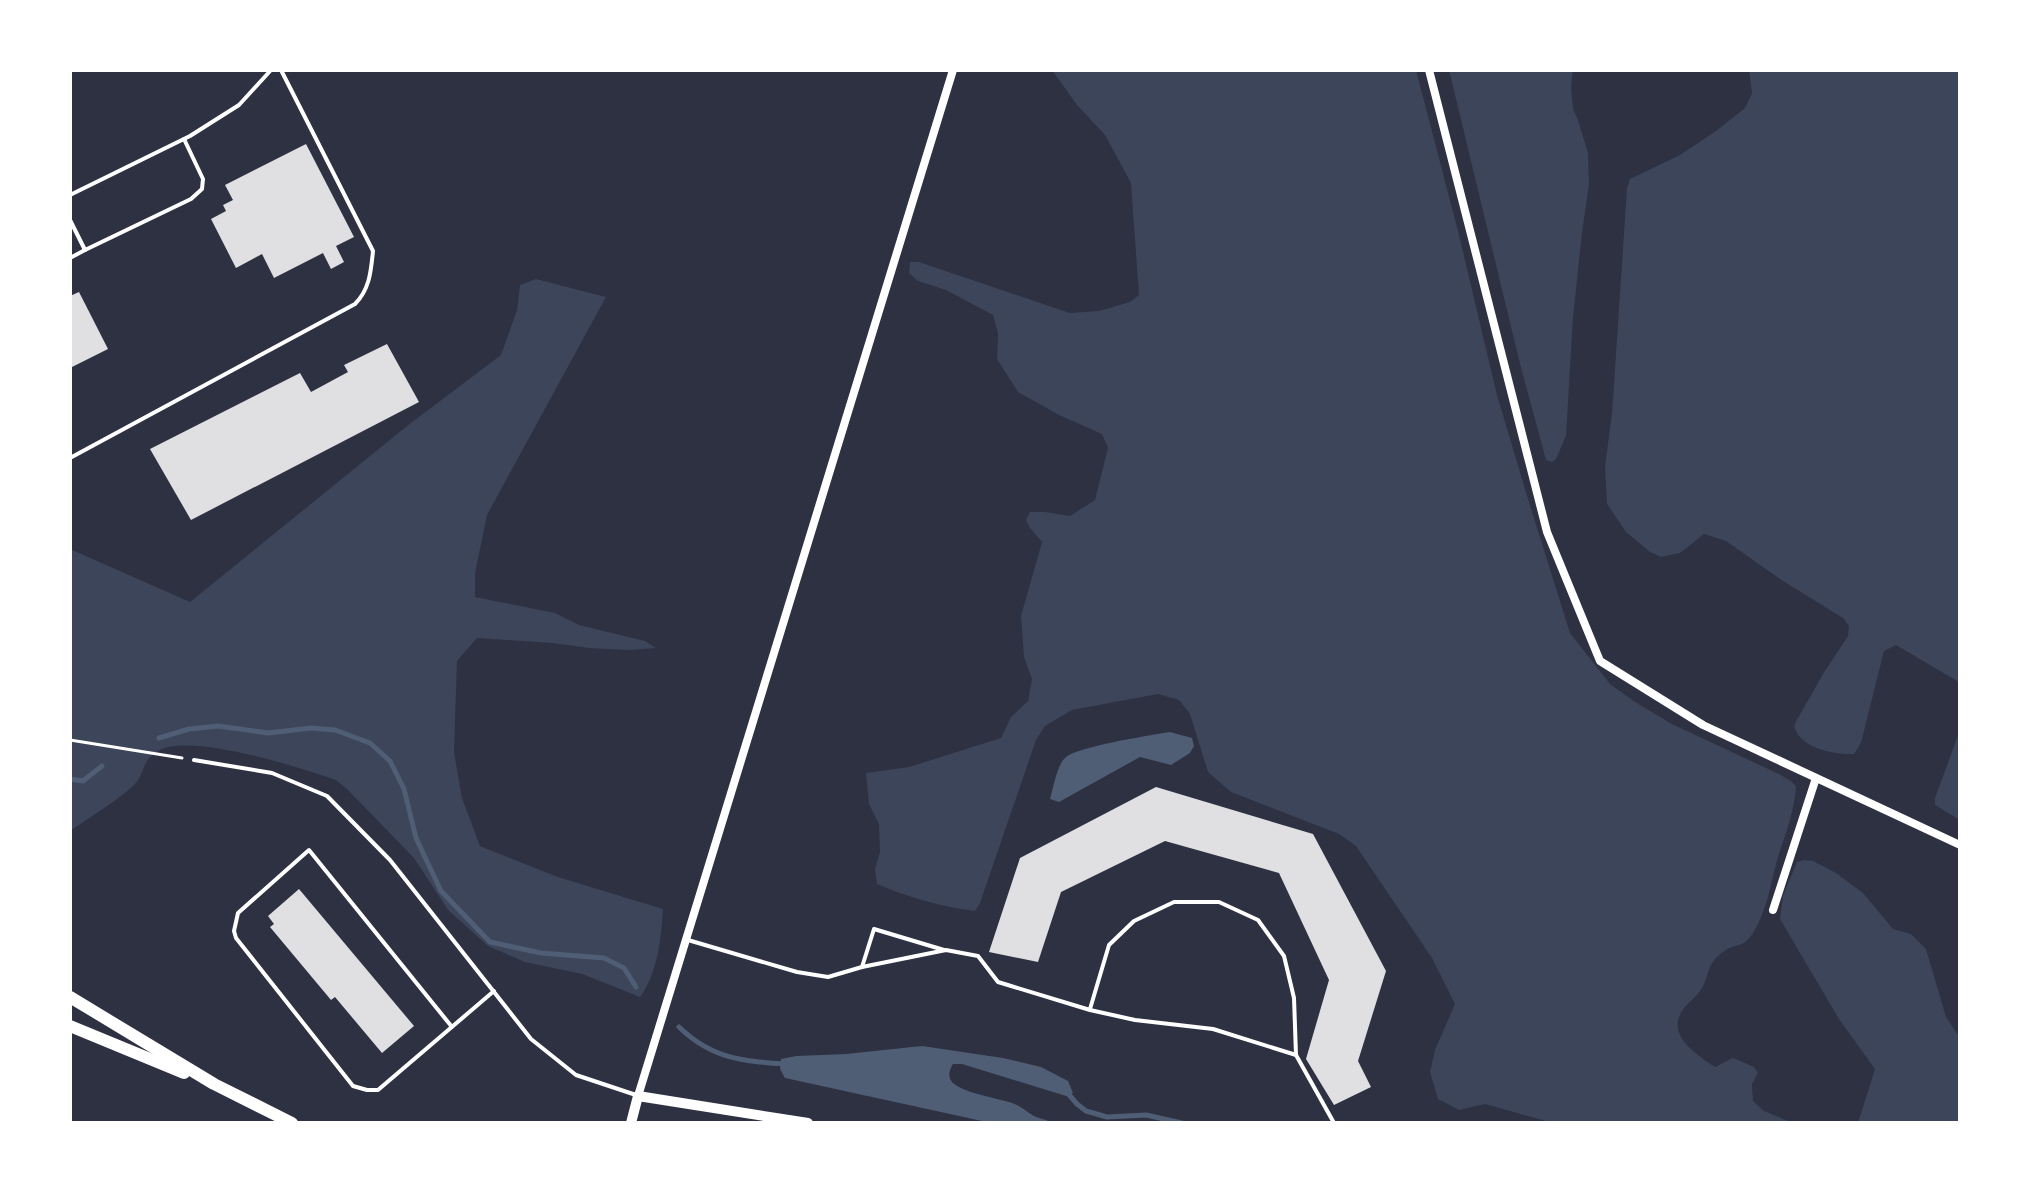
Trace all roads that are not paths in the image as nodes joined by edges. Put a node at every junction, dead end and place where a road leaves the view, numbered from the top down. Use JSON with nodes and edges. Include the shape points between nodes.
{"nodes":[{"id":1,"x":271,"y":70,"type":"edge"},
{"id":2,"x":281,"y":70,"type":"edge"},
{"id":3,"x":953,"y":70,"type":"edge"},
{"id":4,"x":1429,"y":70,"type":"edge"},
{"id":5,"x":184,"y":139,"type":"junction"},
{"id":6,"x":70,"y":195,"type":"edge"},
{"id":7,"x":70,"y":220,"type":"edge"},
{"id":8,"x":85,"y":250,"type":"junction"},
{"id":9,"x":70,"y":258,"type":"edge"},
{"id":10,"x":70,"y":458,"type":"edge"},
{"id":11,"x":194,"y":760,"type":"road end"},
{"id":12,"x":1816,"y":778,"type":"junction"},
{"id":13,"x":1960,"y":845,"type":"edge"},
{"id":14,"x":1773,"y":910,"type":"dead end"},
{"id":15,"x":686,"y":939,"type":"junction"},
{"id":16,"x":946,"y":950,"type":"junction"},
{"id":17,"x":862,"y":967,"type":"junction"},
{"id":18,"x":494,"y":991,"type":"junction"},
{"id":19,"x":70,"y":997,"type":"edge"},
{"id":20,"x":1090,"y":1010,"type":"junction"},
{"id":21,"x":70,"y":1026,"type":"edge"},
{"id":22,"x":452,"y":1027,"type":"junction"},
{"id":23,"x":1296,"y":1055,"type":"junction"},
{"id":24,"x":214,"y":1084,"type":"junction"},
{"id":25,"x":638,"y":1096,"type":"junction"},
{"id":26,"x":292,"y":1123,"type":"edge"},
{"id":27,"x":631,"y":1123,"type":"edge"},
{"id":28,"x":808,"y":1123,"type":"edge"},
{"id":29,"x":1334,"y":1123,"type":"edge"}],
"edges":[{"from":1,"to":5,"type":"lane","via":[[239,105]]},
{"from":2,"to":10,"type":"lane","via":[[373,251],[362,297]]},
{"from":3,"to":15,"type":"street"},
{"from":4,"to":12,"type":"street","via":[[1547,532],[1600,661],[1703,725]]},
{"from":5,"to":6,"type":"lane"},
{"from":5,"to":8,"type":"lane","via":[[203,179],[202,189]]},
{"from":7,"to":8,"type":"lane"},
{"from":8,"to":9,"type":"lane"},
{"from":11,"to":18,"type":"lane","via":[[272,773],[327,796],[390,860]]},
{"from":12,"to":13,"type":"street"},
{"from":12,"to":14,"type":"street"},
{"from":15,"to":17,"type":"lane","via":[[807,974],[828,977]]},
{"from":15,"to":25,"type":"street"},
{"from":16,"to":17,"type":"lane"},
{"from":16,"to":17,"type":"lane","via":[[874,929]]},
{"from":16,"to":20,"type":"lane","via":[[978,956],[998,982]]},
{"from":18,"to":22,"type":"lane"},
{"from":18,"to":25,"type":"lane","via":[[531,1039],[576,1075]]},
{"from":19,"to":24,"type":"highway"},
{"from":20,"to":23,"type":"lane","via":[[1213,1029]]},
{"from":20,"to":23,"type":"lane","via":[[1109,945],[1134,921],[1174,902],[1219,902],[1258,920],[1284,956],[1294,998]]},
{"from":21,"to":24,"type":"highway"},
{"from":22,"to":22,"type":"lane","via":[[378,1090],[353,1086],[236,938],[238,913],[309,850]]},
{"from":23,"to":29,"type":"lane"},
{"from":24,"to":26,"type":"highway"},
{"from":25,"to":27,"type":"street"},
{"from":25,"to":28,"type":"street"}]}
